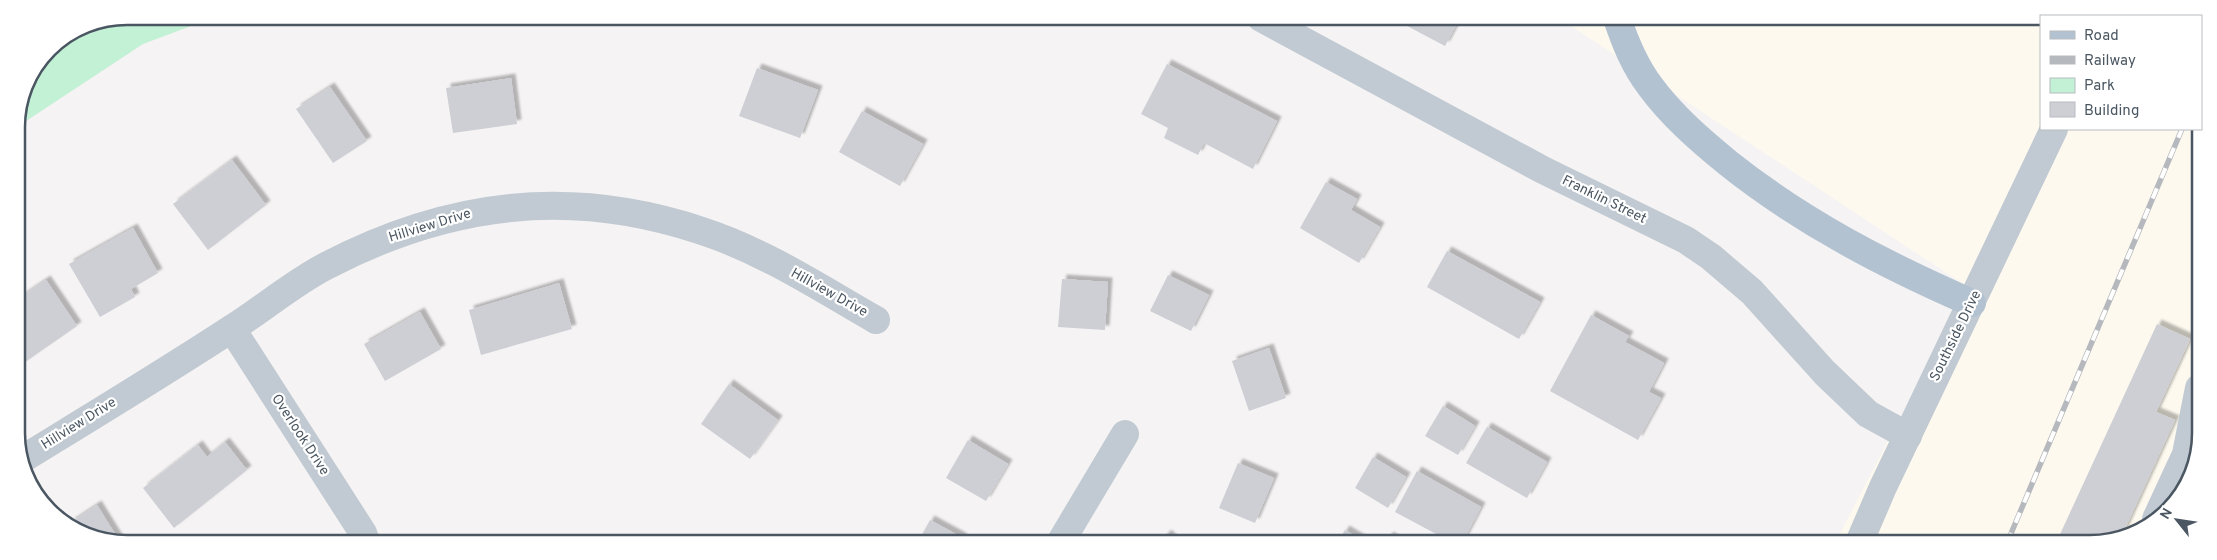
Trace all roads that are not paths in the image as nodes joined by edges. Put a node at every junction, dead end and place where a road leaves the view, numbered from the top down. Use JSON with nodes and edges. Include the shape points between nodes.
{"nodes":[{"id":1,"x":1274,"y":25,"type":"edge"},
{"id":2,"x":1619,"y":25,"type":"edge"},
{"id":3,"x":2054,"y":130,"type":"edge"},
{"id":4,"x":1972,"y":303,"type":"junction"},
{"id":5,"x":876,"y":320,"type":"dead end"},
{"id":6,"x":232,"y":329,"type":"junction"},
{"id":7,"x":2192,"y":424,"type":"edge"},
{"id":8,"x":1125,"y":434,"type":"dead end"},
{"id":9,"x":1908,"y":436,"type":"junction"},
{"id":10,"x":27,"y":456,"type":"edge"},
{"id":11,"x":2167,"y":495,"type":"edge"},
{"id":12,"x":364,"y":535,"type":"edge"},
{"id":13,"x":1064,"y":535,"type":"edge"},
{"id":14,"x":1863,"y":535,"type":"edge"}],
"edges":[{"from":1,"to":9,"type":"street","name":"Franklin Street","via":[[1543,170],[1686,240],[1752,292],[1825,373],[1868,414]]},
{"from":2,"to":4,"type":"main road","via":[[1627,49],[1649,85],[1680,121],[1727,162],[1762,189],[1847,243]]},
{"from":3,"to":4,"type":"street","name":"Southside Drive"},
{"from":4,"to":9,"type":"street","name":"Southside Drive"},
{"from":5,"to":6,"type":"street","name":"Hillview Drive","via":[[752,250],[704,232],[664,219],[556,204],[461,214],[388,238],[324,267]]},
{"from":6,"to":10,"type":"street","name":"Hillview Drive"},
{"from":6,"to":12,"type":"street","name":"Overlook Drive"},
{"from":7,"to":11,"type":"street","via":[[2186,454]]},
{"from":8,"to":13,"type":"street"},
{"from":9,"to":14,"type":"street","name":"Southside Drive"}]}
